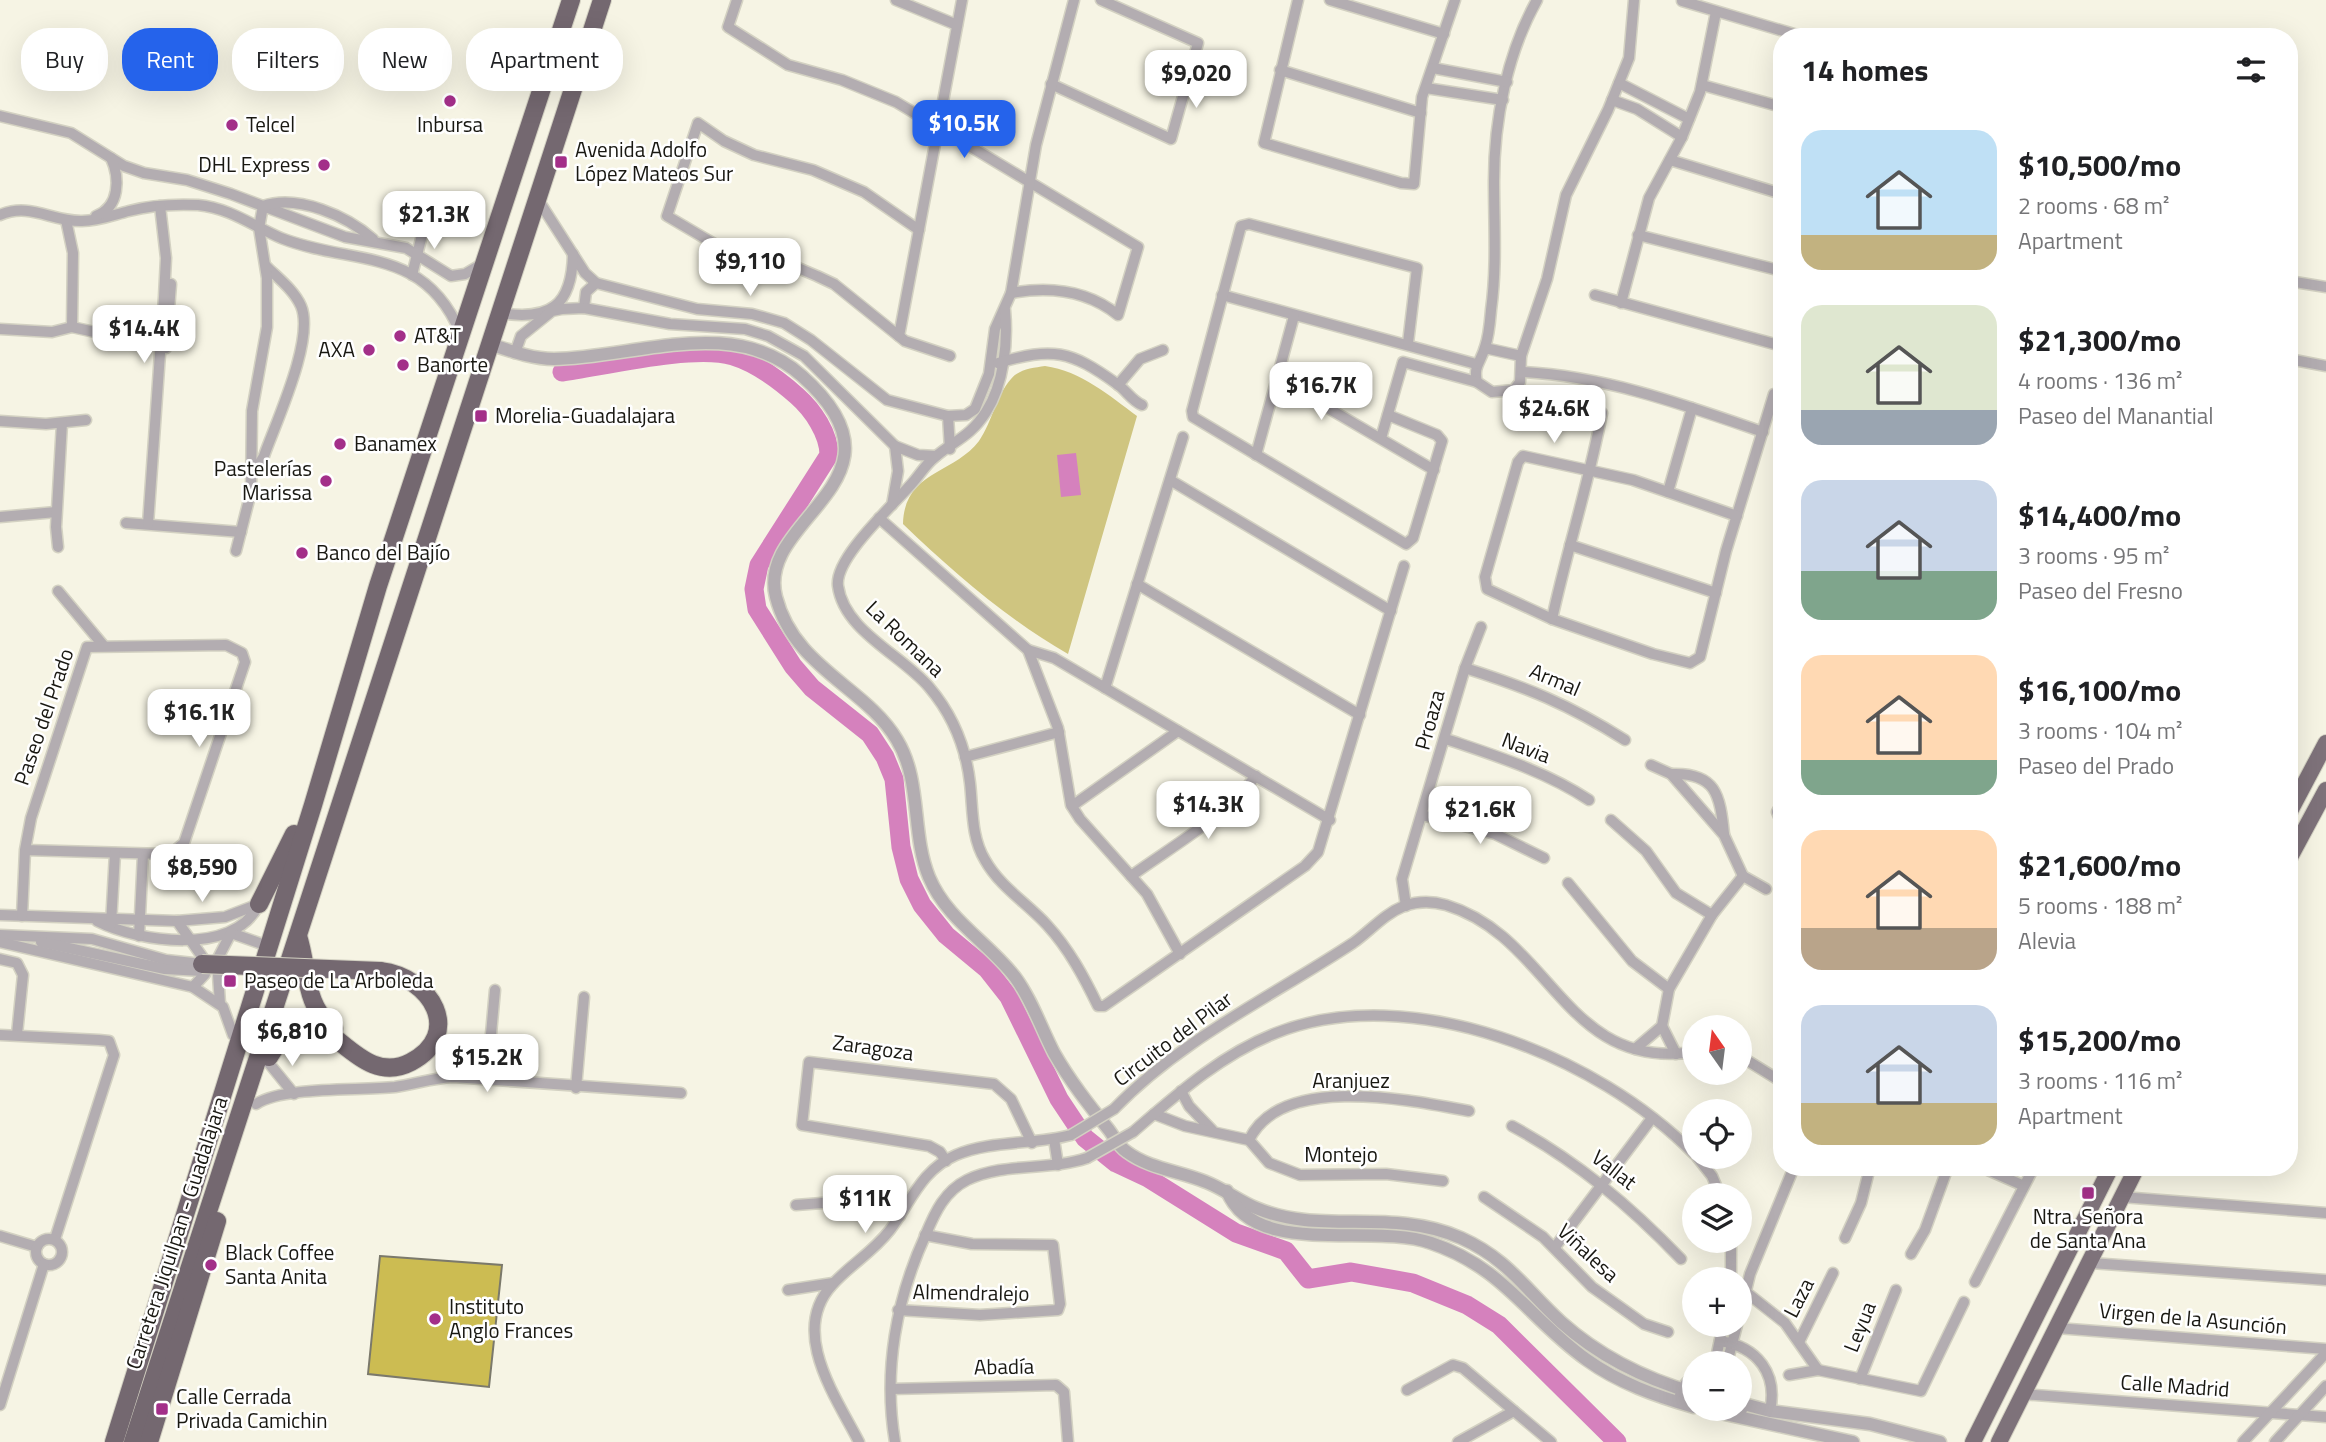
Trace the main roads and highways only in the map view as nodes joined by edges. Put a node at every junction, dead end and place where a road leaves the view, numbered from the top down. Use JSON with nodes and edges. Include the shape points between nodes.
{"nodes":[{"id":1,"x":571,"y":0,"type":"edge"},
{"id":2,"x":602,"y":0,"type":"edge"},
{"id":3,"x":2326,"y":743,"type":"edge"},
{"id":4,"x":2326,"y":790,"type":"edge"},
{"id":5,"x":2298,"y":796,"type":"edge"},
{"id":6,"x":313,"y":805,"type":"junction"},
{"id":7,"x":2298,"y":842,"type":"edge"},
{"id":8,"x":259,"y":904,"type":"road end"},
{"id":9,"x":275,"y":921,"type":"junction"},
{"id":10,"x":298,"y":936,"type":"junction"},
{"id":11,"x":291,"y":956,"type":"junction"},
{"id":12,"x":199,"y":974,"type":"road end"},
{"id":13,"x":378,"y":975,"type":"junction"},
{"id":14,"x":268,"y":1060,"type":"junction"},
{"id":15,"x":2106,"y":1176,"type":"edge"},
{"id":16,"x":2132,"y":1176,"type":"edge"},
{"id":17,"x":104,"y":1442,"type":"edge"},
{"id":18,"x":114,"y":1442,"type":"edge"},
{"id":19,"x":133,"y":1442,"type":"edge"},
{"id":20,"x":149,"y":1442,"type":"edge"},
{"id":21,"x":1973,"y":1442,"type":"edge"},
{"id":22,"x":1999,"y":1442,"type":"edge"}],
"edges":[{"from":1,"to":6,"type":"highway","name":"Carretera Jiquilpan - Guadalajara","via":[[378,586]]},
{"from":2,"to":10,"type":"highway","name":"Carretera Jiquilpan - Guadalajara"},
{"from":3,"to":5,"type":"main road"},
{"from":4,"to":7,"type":"main road"},
{"from":6,"to":8,"type":"highway"},
{"from":6,"to":9,"type":"highway","name":"Carretera Jiquilpan - Guadalajara"},
{"from":9,"to":17,"type":"highway","via":[[262,944]]},
{"from":9,"to":18,"type":"highway","name":"Carretera Jiquilpan - Guadalajara"},
{"from":10,"to":11,"type":"highway","name":"Carretera Jiquilpan - Guadalajara"},
{"from":10,"to":13,"type":"highway","via":[[308,989],[323,1020],[367,1053],[384,1060],[400,1058],[416,1048],[426,1034],[426,1007],[406,987]]},
{"from":11,"to":14,"type":"highway","via":[[292,982]]},
{"from":11,"to":19,"type":"highway","name":"Carretera Jiquilpan - Guadalajara"},
{"from":12,"to":13,"type":"highway","bridge":true},
{"from":13,"to":14,"type":"highway","via":[[412,980],[431,999],[437,1019],[435,1035],[417,1058],[396,1067],[379,1067],[362,1060],[323,1029],[306,1024],[288,1031]]},
{"from":14,"to":20,"type":"highway"},
{"from":15,"to":21,"type":"main road"},
{"from":16,"to":22,"type":"main road"}]}
